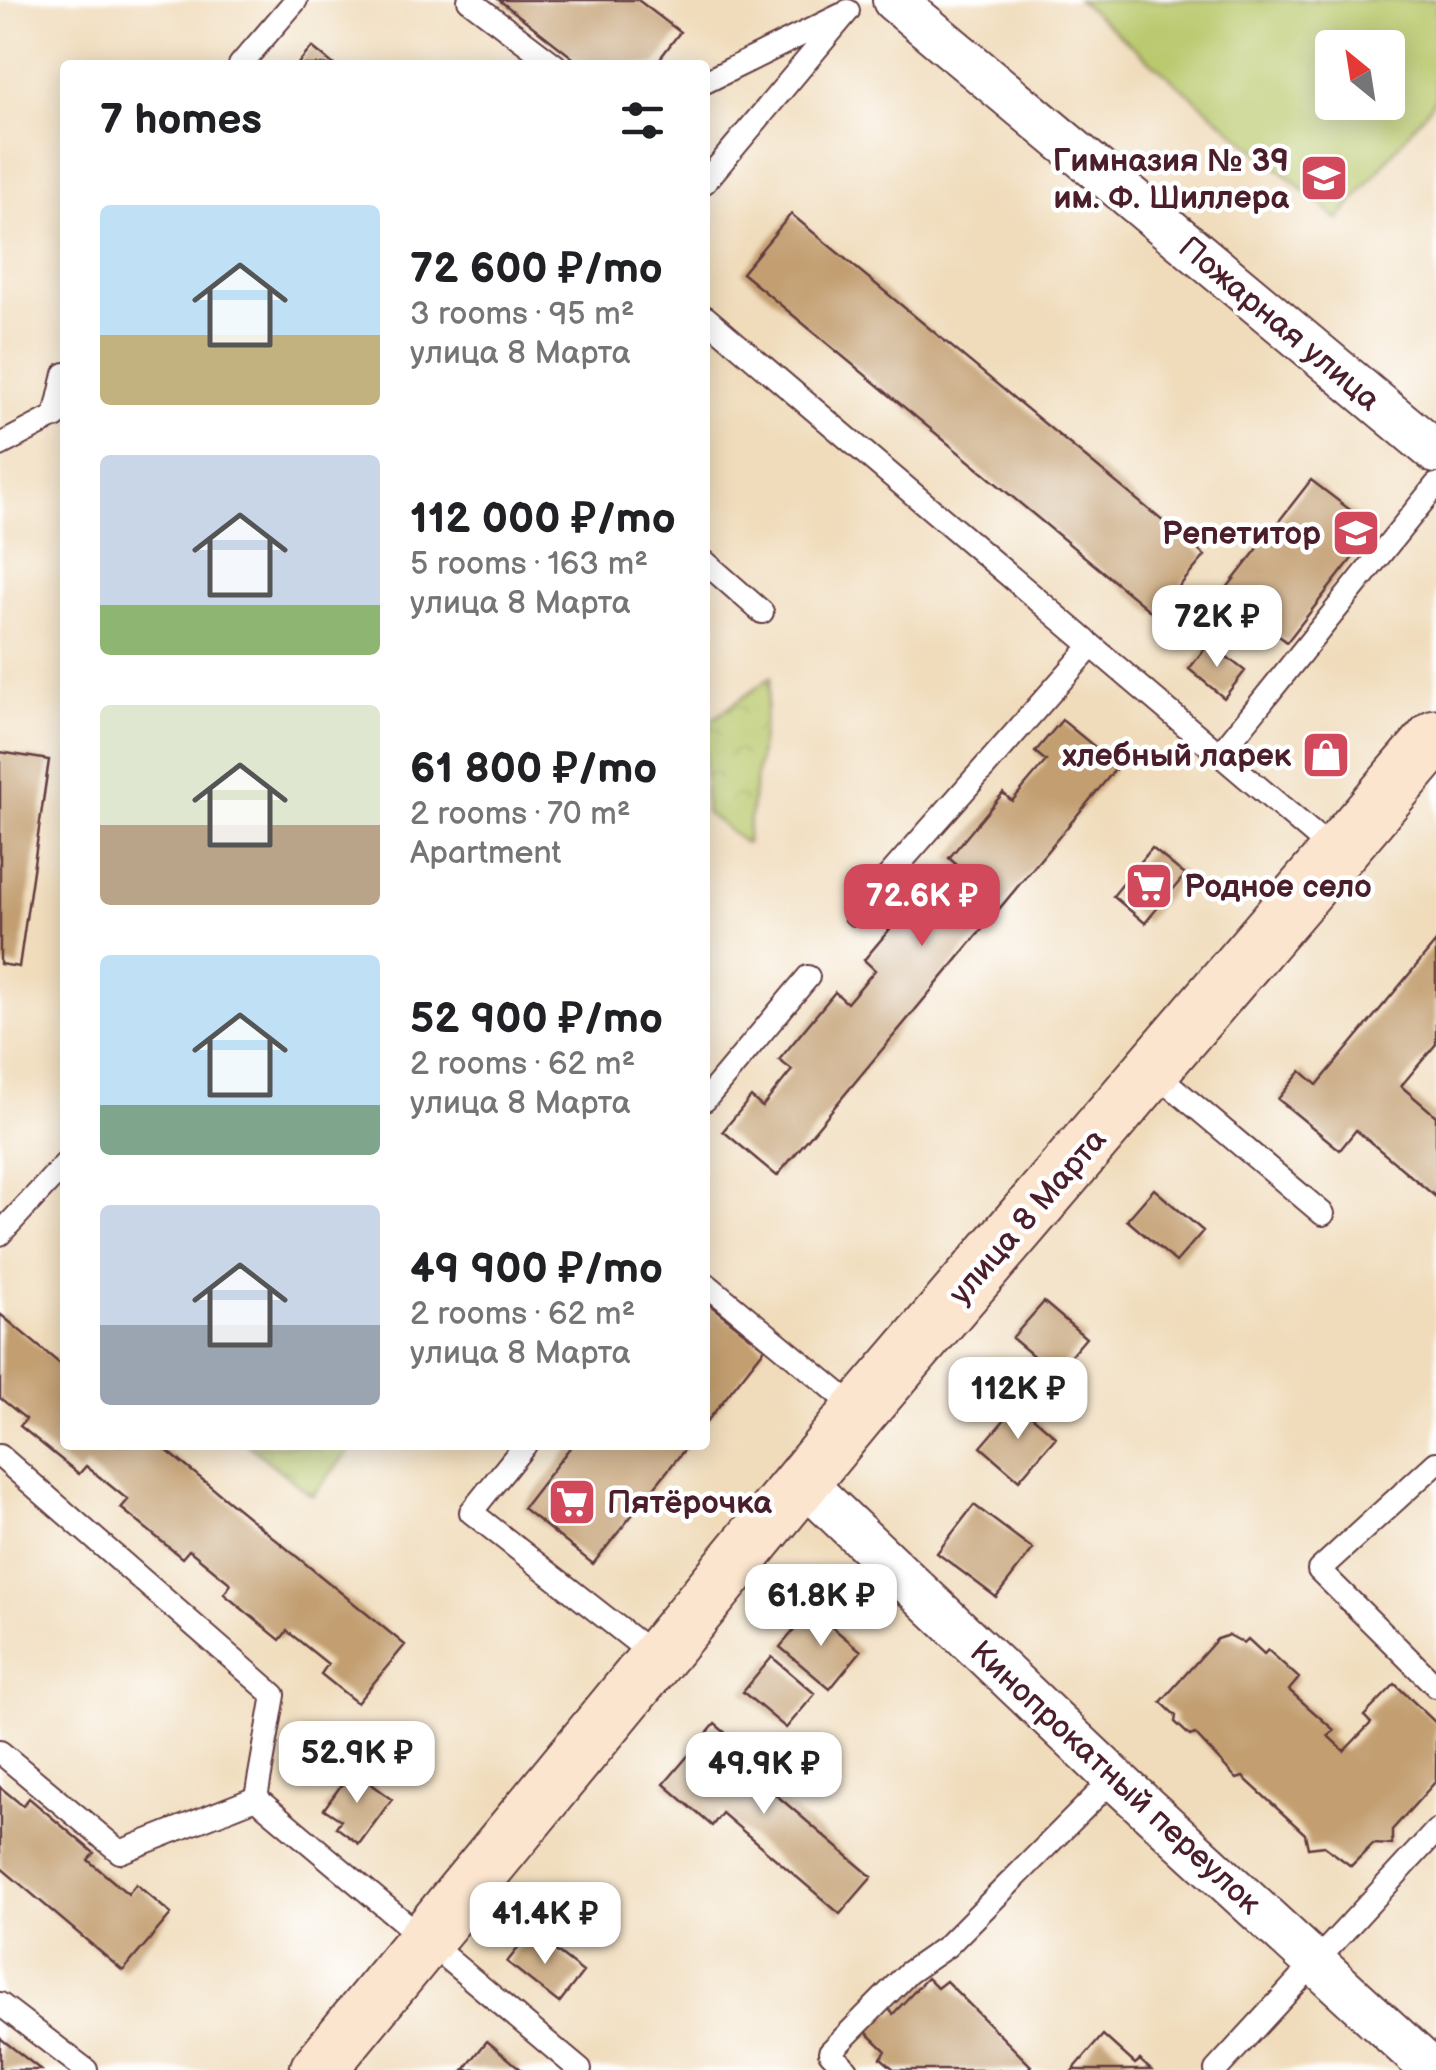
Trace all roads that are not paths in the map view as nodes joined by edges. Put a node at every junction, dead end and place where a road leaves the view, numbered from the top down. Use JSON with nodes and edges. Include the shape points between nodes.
{"nodes":[{"id":1,"x":296,"y":0,"type":"edge"},
{"id":2,"x":468,"y":0,"type":"edge"},
{"id":3,"x":894,"y":0,"type":"edge"},
{"id":4,"x":853,"y":6,"type":"edge"},
{"id":5,"x":244,"y":60,"type":"edge"},
{"id":6,"x":548,"y":60,"type":"edge"},
{"id":7,"x":710,"y":79,"type":"edge"},
{"id":8,"x":710,"y":174,"type":"edge"},
{"id":9,"x":710,"y":321,"type":"edge"},
{"id":10,"x":60,"y":414,"type":"edge"},
{"id":11,"x":0,"y":445,"type":"edge"},
{"id":12,"x":1436,"y":452,"type":"edge"},
{"id":13,"x":1436,"y":485,"type":"edge"},
{"id":14,"x":710,"y":566,"type":"edge"},
{"id":15,"x":762,"y":612,"type":"dead end"},
{"id":16,"x":1090,"y":648,"type":"junction"},
{"id":17,"x":1436,"y":737,"type":"edge"},
{"id":18,"x":1218,"y":755,"type":"junction"},
{"id":19,"x":1338,"y":855,"type":"junction"},
{"id":20,"x":855,"y":914,"type":"dead end"},
{"id":21,"x":808,"y":977,"type":"dead end"},
{"id":22,"x":1152,"y":1070,"type":"junction"},
{"id":23,"x":710,"y":1094,"type":"edge"},
{"id":24,"x":60,"y":1169,"type":"edge"},
{"id":25,"x":1323,"y":1214,"type":"dead end"},
{"id":26,"x":0,"y":1234,"type":"edge"},
{"id":27,"x":710,"y":1287,"type":"edge"},
{"id":28,"x":860,"y":1410,"type":"junction"},
{"id":29,"x":522,"y":1450,"type":"edge"},
{"id":30,"x":0,"y":1456,"type":"edge"},
{"id":31,"x":1436,"y":1463,"type":"edge"},
{"id":32,"x":802,"y":1481,"type":"junction"},
{"id":33,"x":657,"y":1658,"type":"junction"},
{"id":34,"x":1435,"y":1681,"type":"edge"},
{"id":35,"x":0,"y":1752,"type":"edge"},
{"id":36,"x":1114,"y":1778,"type":"junction"},
{"id":37,"x":256,"y":1798,"type":"junction"},
{"id":38,"x":1436,"y":1832,"type":"edge"},
{"id":39,"x":424,"y":1941,"type":"junction"},
{"id":40,"x":1315,"y":1963,"type":"junction"},
{"id":41,"x":0,"y":2004,"type":"edge"},
{"id":42,"x":86,"y":2070,"type":"edge"},
{"id":43,"x":318,"y":2070,"type":"edge"},
{"id":44,"x":580,"y":2070,"type":"edge"},
{"id":45,"x":847,"y":2070,"type":"edge"},
{"id":46,"x":1216,"y":2070,"type":"edge"},
{"id":47,"x":1432,"y":2070,"type":"edge"}],
"edges":[{"from":1,"to":5,"type":"lane"},
{"from":2,"to":6,"type":"lane"},
{"from":3,"to":12,"type":"street","name":"Пожарная улица"},
{"from":4,"to":7,"type":"lane"},
{"from":4,"to":8,"type":"lane"},
{"from":9,"to":16,"type":"lane"},
{"from":10,"to":11,"type":"lane"},
{"from":13,"to":18,"type":"lane"},
{"from":14,"to":15,"type":"lane"},
{"from":16,"to":18,"type":"lane"},
{"from":16,"to":20,"type":"lane"},
{"from":17,"to":19,"type":"street","name":"улица 8 Марта"},
{"from":18,"to":19,"type":"lane"},
{"from":19,"to":22,"type":"street","name":"улица 8 Марта"},
{"from":21,"to":23,"type":"lane"},
{"from":22,"to":25,"type":"lane"},
{"from":22,"to":28,"type":"street","name":"улица 8 Марта"},
{"from":24,"to":26,"type":"lane"},
{"from":27,"to":28,"type":"lane"},
{"from":28,"to":32,"type":"street","name":"улица 8 Марта"},
{"from":29,"to":33,"type":"lane","via":[[471,1512]]},
{"from":30,"to":37,"type":"lane","via":[[274,1695]]},
{"from":31,"to":34,"type":"lane","via":[[1320,1570]]},
{"from":32,"to":33,"type":"street","name":"улица 8 Марта"},
{"from":32,"to":36,"type":"street","name":"Кинопрокатный переулок"},
{"from":33,"to":39,"type":"street","name":"улица 8 Марта"},
{"from":35,"to":37,"type":"lane","via":[[120,1852]]},
{"from":36,"to":40,"type":"street","name":"Кинопрокатный переулок"},
{"from":36,"to":45,"type":"lane","via":[[830,2052]]},
{"from":37,"to":39,"type":"lane"},
{"from":38,"to":40,"type":"lane"},
{"from":39,"to":43,"type":"street","name":"улица 8 Марта"},
{"from":39,"to":44,"type":"lane"},
{"from":40,"to":46,"type":"lane"},
{"from":40,"to":47,"type":"street","name":"Кинопрокатный переулок"},
{"from":41,"to":42,"type":"lane"}]}
